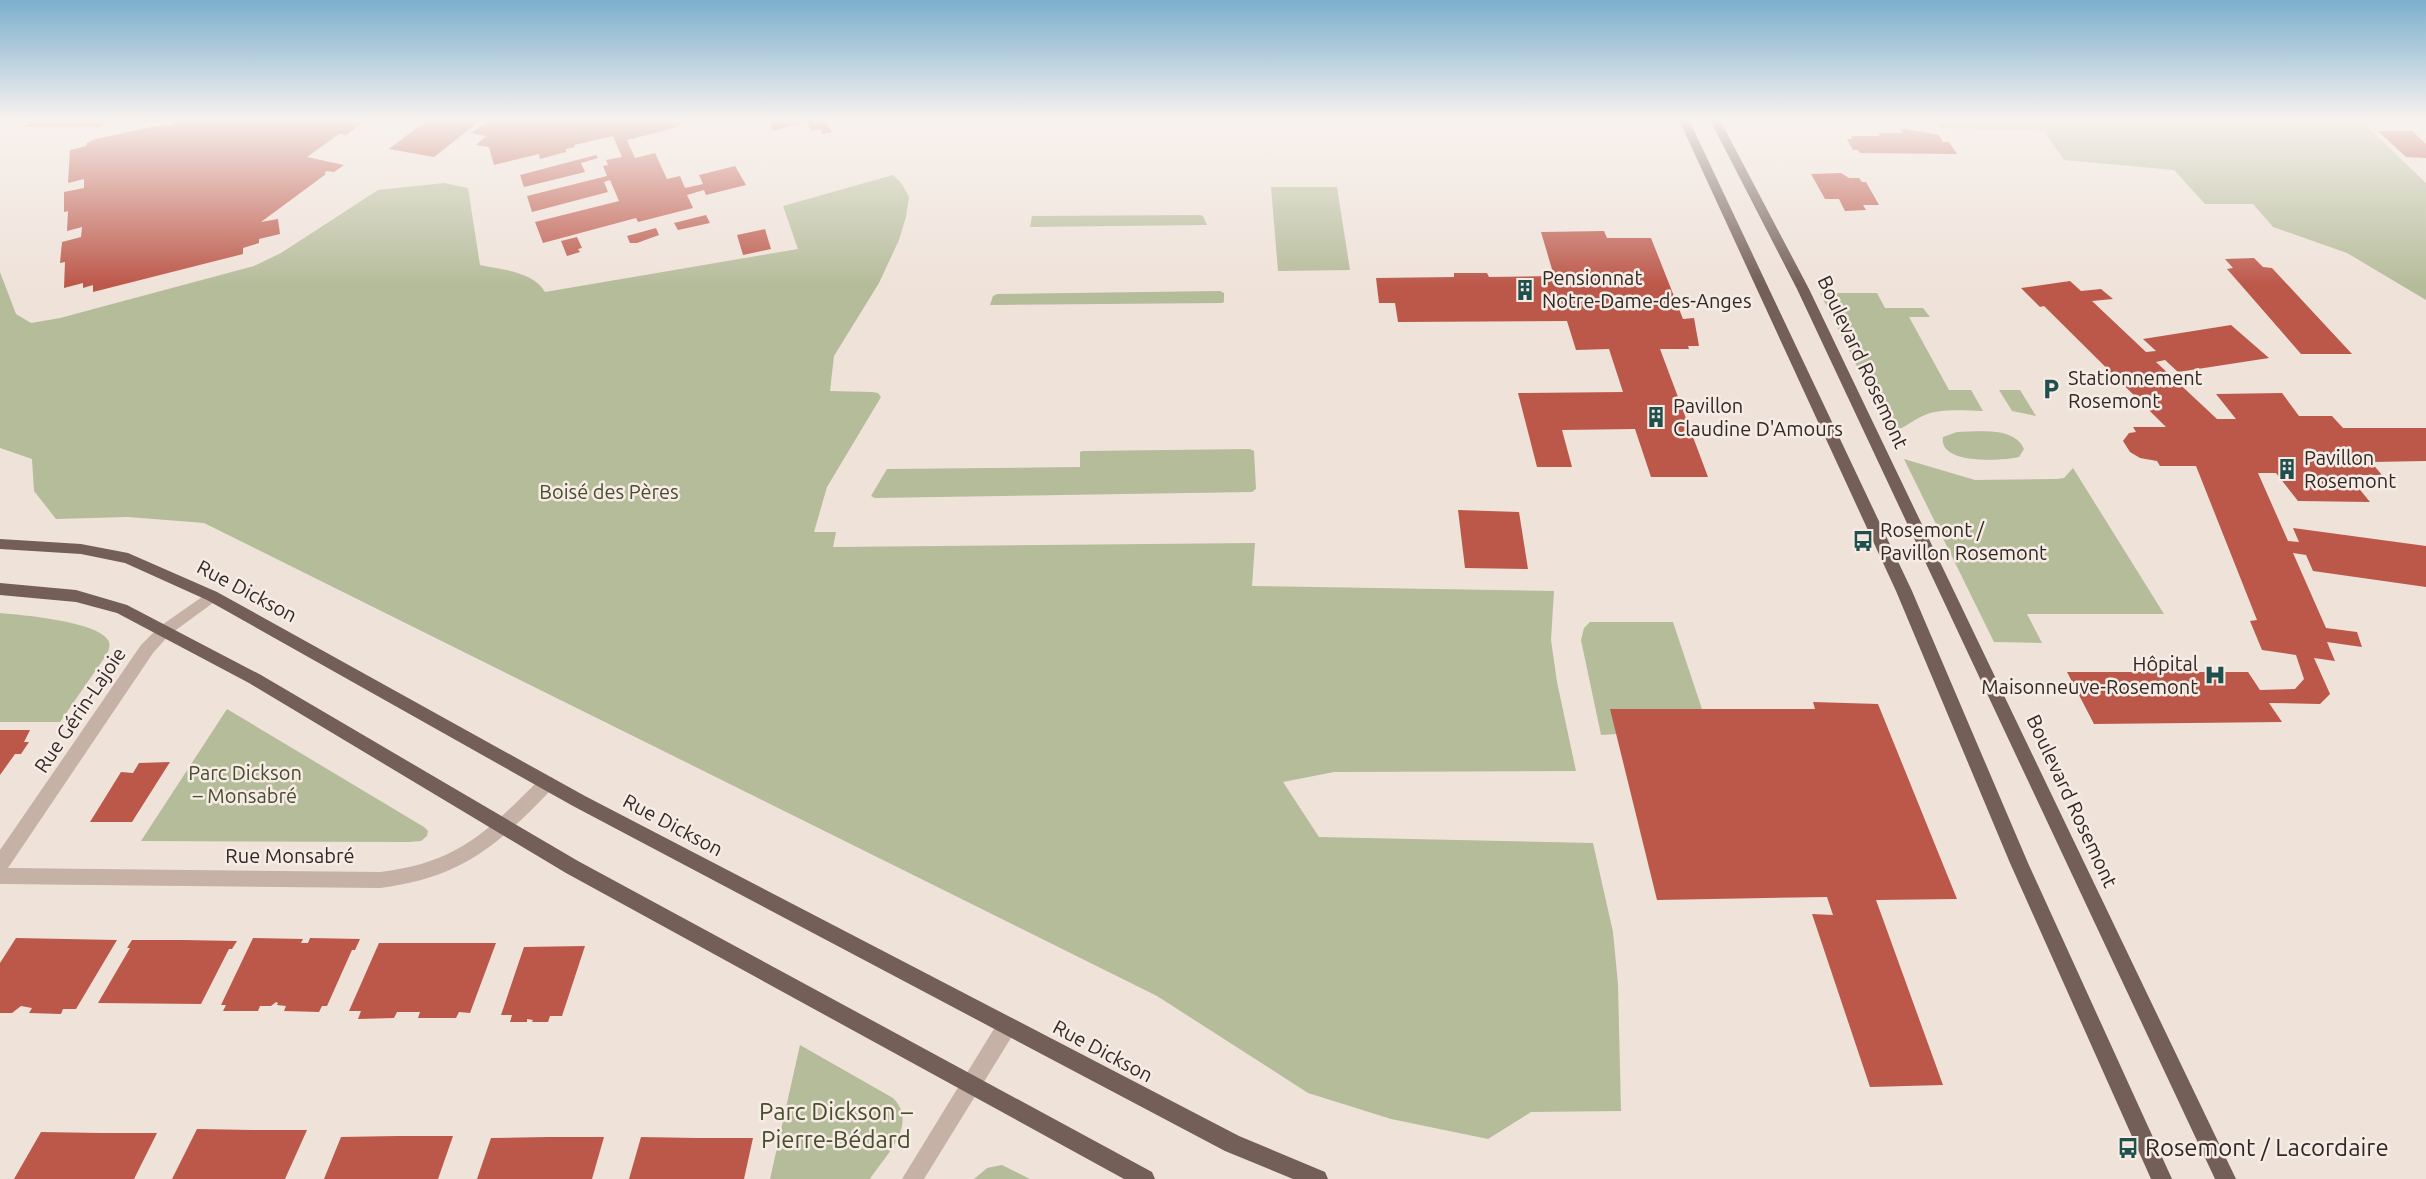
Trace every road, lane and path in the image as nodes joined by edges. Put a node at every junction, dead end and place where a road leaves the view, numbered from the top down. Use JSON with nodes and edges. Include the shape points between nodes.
{"nodes":[{"id":1,"x":1710,"y":175,"type":"edge"},
{"id":2,"x":1744,"y":175,"type":"edge"},
{"id":3,"x":0,"y":544,"type":"edge"},
{"id":4,"x":0,"y":589,"type":"edge"},
{"id":5,"x":212,"y":596,"type":"junction"},
{"id":6,"x":164,"y":631,"type":"junction"},
{"id":7,"x":547,"y":783,"type":"junction"},
{"id":8,"x":504,"y":827,"type":"junction"},
{"id":9,"x":0,"y":865,"type":"edge"},
{"id":10,"x":0,"y":876,"type":"edge"},
{"id":11,"x":1007,"y":1026,"type":"junction"},
{"id":12,"x":970,"y":1085,"type":"junction"},
{"id":13,"x":912,"y":1179,"type":"edge"},
{"id":14,"x":1145,"y":1179,"type":"edge"},
{"id":15,"x":1318,"y":1179,"type":"edge"},
{"id":16,"x":2162,"y":1179,"type":"edge"},
{"id":17,"x":2226,"y":1179,"type":"edge"}],
"edges":[{"from":1,"to":16,"type":"main road","via":[[1904,591],[2019,863]]},
{"from":2,"to":17,"type":"main road","name":"Boulevard Rosemont","via":[[1803,289]]},
{"from":3,"to":5,"type":"main road","name":"Rue Dickson","via":[[81,549],[128,558]]},
{"from":4,"to":6,"type":"main road","via":[[76,596],[122,609]]},
{"from":5,"to":6,"type":"street","name":"Rue Gérin-Lajoie"},
{"from":5,"to":7,"type":"main road","name":"Rue Dickson"},
{"from":6,"to":8,"type":"main road","via":[[255,679]]},
{"from":6,"to":9,"type":"street","name":"Rue Gérin-Lajoie","via":[[147,649]]},
{"from":7,"to":8,"type":"street","name":"Rue Monsabré"},
{"from":7,"to":11,"type":"main road","name":"Rue Dickson"},
{"from":8,"to":10,"type":"street","name":"Rue Monsabré","via":[[453,863],[397,879]]},
{"from":8,"to":12,"type":"main road"},
{"from":11,"to":12,"type":"street"},
{"from":11,"to":15,"type":"main road","name":"Rue Dickson","via":[[1232,1144]]},
{"from":12,"to":13,"type":"street"},
{"from":12,"to":14,"type":"main road"}]}
